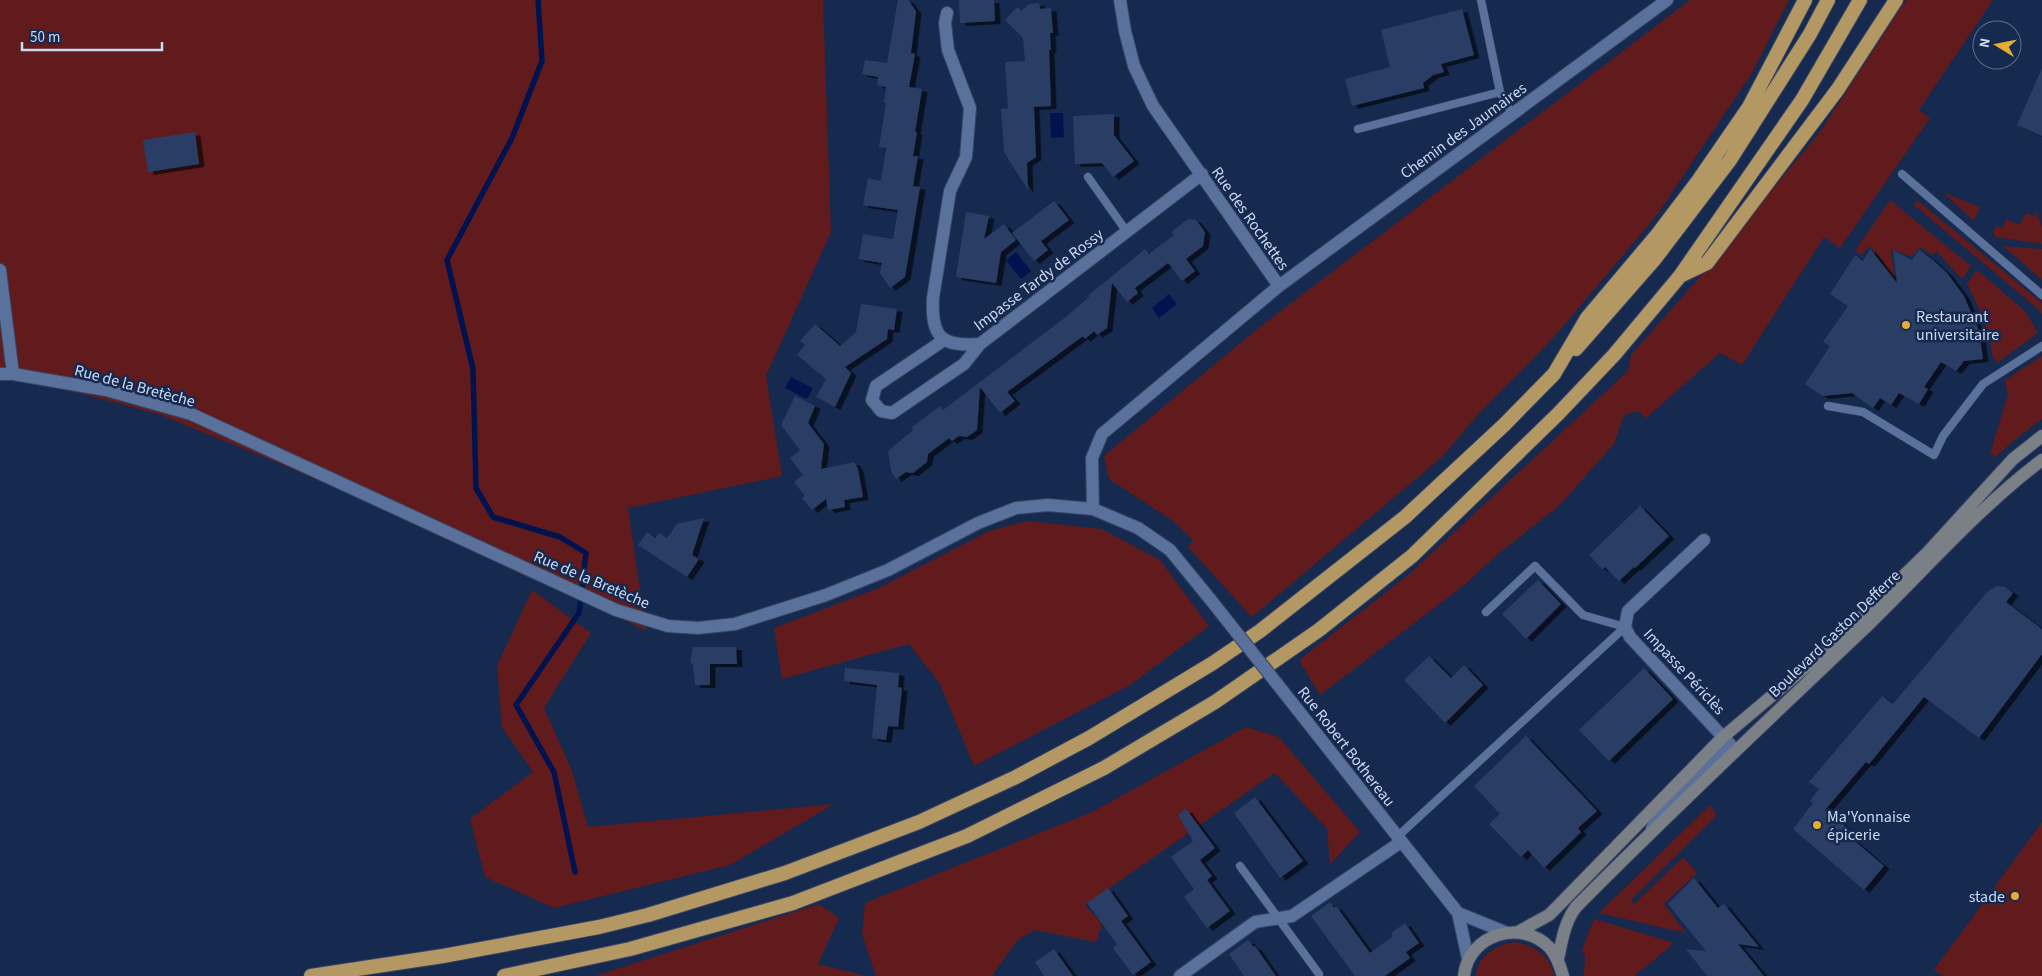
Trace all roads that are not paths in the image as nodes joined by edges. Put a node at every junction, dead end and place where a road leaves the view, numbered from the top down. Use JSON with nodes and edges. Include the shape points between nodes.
{"nodes":[{"id":1,"x":1120,"y":0,"type":"edge"},
{"id":2,"x":1481,"y":0,"type":"edge"},
{"id":3,"x":1667,"y":0,"type":"edge"},
{"id":4,"x":1805,"y":0,"type":"edge"},
{"id":5,"x":1828,"y":0,"type":"edge"},
{"id":6,"x":1860,"y":0,"type":"edge"},
{"id":7,"x":1896,"y":0,"type":"edge"},
{"id":8,"x":947,"y":13,"type":"dead end"},
{"id":9,"x":1500,"y":92,"type":"junction"},
{"id":10,"x":1512,"y":114,"type":"junction"},
{"id":11,"x":1358,"y":128,"type":"dead end"},
{"id":12,"x":1202,"y":174,"type":"junction"},
{"id":13,"x":1902,"y":174,"type":"dead end"},
{"id":14,"x":1088,"y":177,"type":"dead end"},
{"id":15,"x":1126,"y":232,"type":"junction"},
{"id":16,"x":0,"y":270,"type":"edge"},
{"id":17,"x":1680,"y":276,"type":"junction"},
{"id":18,"x":1279,"y":286,"type":"junction"},
{"id":19,"x":2042,"y":295,"type":"edge"},
{"id":20,"x":944,"y":340,"type":"junction"},
{"id":21,"x":980,"y":344,"type":"junction"},
{"id":22,"x":2042,"y":346,"type":"edge"},
{"id":23,"x":6,"y":374,"type":"edge"},
{"id":24,"x":1554,"y":374,"type":"junction"},
{"id":25,"x":1828,"y":406,"type":"dead end"},
{"id":26,"x":2042,"y":436,"type":"edge"},
{"id":27,"x":2041,"y":458,"type":"edge"},
{"id":28,"x":1093,"y":509,"type":"junction"},
{"id":29,"x":1704,"y":540,"type":"dead end"},
{"id":30,"x":1210,"y":599,"type":"joint"},
{"id":31,"x":1486,"y":612,"type":"dead end"},
{"id":32,"x":1625,"y":627,"type":"junction"},
{"id":33,"x":1723,"y":737,"type":"junction"},
{"id":34,"x":1650,"y":832,"type":"junction"},
{"id":35,"x":1399,"y":839,"type":"junction"},
{"id":36,"x":1240,"y":866,"type":"dead end"},
{"id":37,"x":1458,"y":913,"type":"junction"},
{"id":38,"x":1278,"y":918,"type":"junction"},
{"id":39,"x":1505,"y":932,"type":"junction"},
{"id":40,"x":1518,"y":932,"type":"junction"},
{"id":41,"x":1468,"y":959,"type":"junction"},
{"id":42,"x":1558,"y":959,"type":"junction"},
{"id":43,"x":1319,"y":974,"type":"dead end"},
{"id":44,"x":311,"y":976,"type":"edge"},
{"id":45,"x":504,"y":976,"type":"edge"},
{"id":46,"x":1180,"y":976,"type":"edge"},
{"id":47,"x":1464,"y":976,"type":"edge"},
{"id":48,"x":1563,"y":976,"type":"edge"}],
"edges":[{"from":1,"to":12,"type":"street","name":"Rue des Rochettes","via":[[1134,66],[1149,98]]},
{"from":2,"to":9,"type":"lane"},
{"from":3,"to":10,"type":"street","name":"Chemin des Jaumaires"},
{"from":4,"to":24,"type":"highway","via":[[1743,115],[1657,235],[1587,318]]},
{"from":5,"to":24,"type":"highway","via":[[1730,160],[1654,260]]},
{"from":6,"to":17,"type":"highway","via":[[1802,100]]},
{"from":7,"to":17,"type":"highway","via":[[1838,89],[1707,264]]},
{"from":8,"to":20,"type":"street","via":[[948,50],[970,108],[966,158],[950,191],[933,298],[932,315],[936,330]]},
{"from":9,"to":10,"type":"lane"},
{"from":9,"to":11,"type":"lane"},
{"from":10,"to":18,"type":"street","name":"Chemin des Jaumaires"},
{"from":12,"to":15,"type":"street","name":"Impasse Tardy de Rossy"},
{"from":12,"to":18,"type":"street","name":"Rue des Rochettes"},
{"from":13,"to":19,"type":"lane"},
{"from":14,"to":15,"type":"lane"},
{"from":15,"to":21,"type":"street","name":"Impasse Tardy de Rossy"},
{"from":16,"to":23,"type":"street"},
{"from":17,"to":45,"type":"highway","via":[[1614,356],[1412,556],[1319,630],[1215,702],[1104,768],[967,836],[793,903],[630,949]]},
{"from":18,"to":28,"type":"street","name":"Rue des Rochettes","via":[[1102,434],[1092,458]]},
{"from":20,"to":21,"type":"street","name":"Impasse Tardy de Rossy","via":[[959,346]]},
{"from":20,"to":21,"type":"street","via":[[876,386],[872,400],[881,411],[892,414],[964,364]]},
{"from":22,"to":25,"type":"lane","via":[[1983,384],[1943,436],[1934,455],[1863,412]]},
{"from":23,"to":28,"type":"street","name":"Rue de la Bretèche","via":[[106,390],[191,414],[593,600],[668,626],[698,628],[735,624],[826,595],[888,570],[978,523],[1016,508],[1048,505]]},
{"from":24,"to":44,"type":"highway","via":[[1405,517],[1260,632],[1089,738],[1016,777],[919,822],[785,873],[648,915],[453,954]]},
{"from":26,"to":33,"type":"main road","name":"Boulevard Gaston Defferre","via":[[2007,465],[1927,553],[1831,646]]},
{"from":27,"to":34,"type":"main road","name":"Boulevard Gaston Defferre"},
{"from":28,"to":30,"type":"street","name":"Rue de la Bretèche","via":[[1138,528],[1170,550]]},
{"from":29,"to":32,"type":"street","name":"Impasse Périclès","via":[[1628,611]]},
{"from":30,"to":35,"type":"street","name":"Rue Robert Bothereau","bridge":true},
{"from":31,"to":32,"type":"lane","via":[[1535,566],[1583,615]]},
{"from":32,"to":33,"type":"street","name":"Impasse Périclès","via":[[1630,637]]},
{"from":32,"to":35,"type":"lane"},
{"from":33,"to":34,"type":"street","name":"Boulevard Gaston Defferre","via":[[1730,744],[1666,806]]},
{"from":33,"to":40,"type":"main road","name":"Boulevard Gaston Defferre","via":[[1557,907]]},
{"from":34,"to":42,"type":"main road","name":"Boulevard Gaston Defferre","via":[[1570,915]]},
{"from":35,"to":37,"type":"street","name":"Rue Robert Bothereau"},
{"from":35,"to":38,"type":"street","via":[[1292,916]]},
{"from":36,"to":38,"type":"lane"},
{"from":37,"to":39,"type":"street","name":"Rue Robert Bothereau"},
{"from":37,"to":41,"type":"street","name":"Rue Robert Bothereau"},
{"from":38,"to":43,"type":"lane"},
{"from":38,"to":46,"type":"street","via":[[1255,922]]},
{"from":39,"to":40,"type":"main road"},
{"from":39,"to":41,"type":"main road","via":[[1490,937]]},
{"from":40,"to":42,"type":"main road","via":[[1542,940]]},
{"from":41,"to":47,"type":"main road"},
{"from":42,"to":48,"type":"main road"}]}
